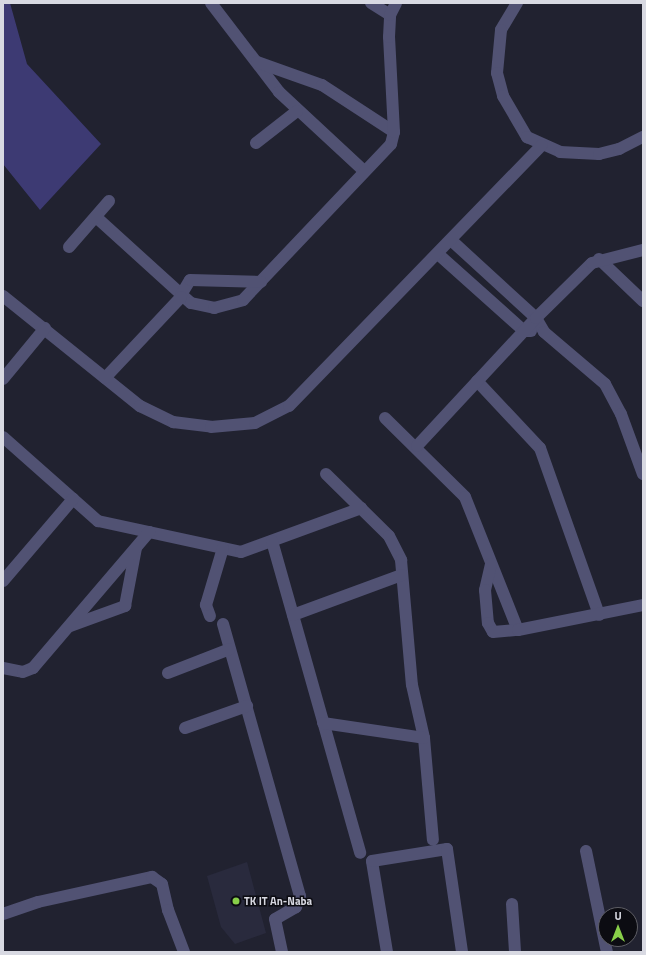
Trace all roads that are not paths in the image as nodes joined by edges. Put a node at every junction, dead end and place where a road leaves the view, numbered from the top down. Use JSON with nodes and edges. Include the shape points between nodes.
{"nodes":[{"id":1,"x":211,"y":3,"type":"edge"},
{"id":2,"x":371,"y":3,"type":"edge"},
{"id":3,"x":396,"y":3,"type":"edge"},
{"id":4,"x":517,"y":3,"type":"edge"},
{"id":5,"x":390,"y":14,"type":"junction"},
{"id":6,"x":257,"y":62,"type":"junction"},
{"id":7,"x":297,"y":111,"type":"junction"},
{"id":8,"x":394,"y":132,"type":"junction"},
{"id":9,"x":643,"y":137,"type":"edge"},
{"id":10,"x":256,"y":143,"type":"dead end"},
{"id":11,"x":542,"y":145,"type":"junction"},
{"id":12,"x":364,"y":171,"type":"junction"},
{"id":13,"x":109,"y":201,"type":"dead end"},
{"id":14,"x":96,"y":217,"type":"junction"},
{"id":15,"x":452,"y":241,"type":"junction"},
{"id":16,"x":69,"y":247,"type":"dead end"},
{"id":17,"x":643,"y":250,"type":"edge"},
{"id":18,"x":438,"y":254,"type":"junction"},
{"id":19,"x":599,"y":259,"type":"junction"},
{"id":20,"x":261,"y":282,"type":"junction"},
{"id":21,"x":3,"y":296,"type":"edge"},
{"id":22,"x":181,"y":296,"type":"junction"},
{"id":23,"x":643,"y":301,"type":"edge"},
{"id":24,"x":536,"y":318,"type":"junction"},
{"id":25,"x":45,"y":328,"type":"junction"},
{"id":26,"x":524,"y":331,"type":"junction"},
{"id":27,"x":544,"y":332,"type":"junction"},
{"id":28,"x":105,"y":378,"type":"junction"},
{"id":29,"x":3,"y":379,"type":"edge"},
{"id":30,"x":477,"y":381,"type":"junction"},
{"id":31,"x":385,"y":418,"type":"dead end"},
{"id":32,"x":5,"y":442,"type":"edge"},
{"id":33,"x":417,"y":446,"type":"junction"},
{"id":34,"x":326,"y":474,"type":"dead end"},
{"id":35,"x":643,"y":474,"type":"edge"},
{"id":36,"x":73,"y":499,"type":"junction"},
{"id":37,"x":361,"y":508,"type":"junction"},
{"id":38,"x":149,"y":532,"type":"junction"},
{"id":39,"x":272,"y":541,"type":"junction"},
{"id":40,"x":136,"y":547,"type":"junction"},
{"id":41,"x":224,"y":548,"type":"junction"},
{"id":42,"x":491,"y":564,"type":"junction"},
{"id":43,"x":402,"y":575,"type":"junction"},
{"id":44,"x":3,"y":580,"type":"edge"},
{"id":45,"x":643,"y":605,"type":"edge"},
{"id":46,"x":293,"y":615,"type":"junction"},
{"id":47,"x":599,"y":615,"type":"junction"},
{"id":48,"x":210,"y":616,"type":"dead end"},
{"id":49,"x":224,"y":624,"type":"dead end"},
{"id":50,"x":68,"y":626,"type":"junction"},
{"id":51,"x":518,"y":630,"type":"junction"},
{"id":52,"x":230,"y":649,"type":"junction"},
{"id":53,"x":3,"y":668,"type":"edge"},
{"id":54,"x":168,"y":673,"type":"dead end"},
{"id":55,"x":248,"y":706,"type":"junction"},
{"id":56,"x":323,"y":723,"type":"junction"},
{"id":57,"x":185,"y":728,"type":"dead end"},
{"id":58,"x":424,"y":738,"type":"junction"},
{"id":59,"x":433,"y":840,"type":"dead end"},
{"id":60,"x":586,"y":851,"type":"dead end"},
{"id":61,"x":360,"y":853,"type":"dead end"},
{"id":62,"x":512,"y":904,"type":"dead end"},
{"id":63,"x":3,"y":914,"type":"edge"},
{"id":64,"x":184,"y":952,"type":"edge"},
{"id":65,"x":282,"y":952,"type":"edge"},
{"id":66,"x":387,"y":952,"type":"edge"},
{"id":67,"x":462,"y":952,"type":"edge"},
{"id":68,"x":515,"y":952,"type":"edge"},
{"id":69,"x":607,"y":952,"type":"edge"}],
"edges":[{"from":1,"to":6,"type":"street"},
{"from":2,"to":5,"type":"street"},
{"from":3,"to":5,"type":"street"},
{"from":4,"to":11,"type":"street","via":[[501,30],[497,73],[503,96],[515,120],[527,137]]},
{"from":5,"to":8,"type":"street","via":[[389,57]]},
{"from":6,"to":7,"type":"street"},
{"from":6,"to":8,"type":"street","via":[[322,85]]},
{"from":7,"to":10,"type":"street"},
{"from":7,"to":12,"type":"street"},
{"from":8,"to":12,"type":"street","via":[[391,144]]},
{"from":9,"to":11,"type":"street","via":[[619,149],[598,154],[560,152]]},
{"from":11,"to":15,"type":"street"},
{"from":12,"to":20,"type":"street"},
{"from":13,"to":14,"type":"street"},
{"from":14,"to":16,"type":"street"},
{"from":14,"to":22,"type":"street"},
{"from":15,"to":18,"type":"street"},
{"from":15,"to":24,"type":"street"},
{"from":17,"to":19,"type":"street"},
{"from":18,"to":26,"type":"street"},
{"from":18,"to":28,"type":"street","via":[[289,406],[255,423],[211,427],[173,422],[140,406]]},
{"from":19,"to":23,"type":"street"},
{"from":19,"to":24,"type":"street"},
{"from":20,"to":22,"type":"street","via":[[190,280]]},
{"from":20,"to":22,"type":"street","via":[[243,300],[232,306],[214,308],[191,303]]},
{"from":21,"to":25,"type":"street"},
{"from":22,"to":28,"type":"street"},
{"from":24,"to":26,"type":"street"},
{"from":24,"to":27,"type":"street"},
{"from":25,"to":28,"type":"street"},
{"from":25,"to":29,"type":"street"},
{"from":26,"to":27,"type":"street"},
{"from":26,"to":30,"type":"street"},
{"from":27,"to":35,"type":"street","via":[[604,384],[621,414]]},
{"from":30,"to":33,"type":"street"},
{"from":30,"to":47,"type":"street","via":[[540,448]]},
{"from":31,"to":33,"type":"street"},
{"from":32,"to":36,"type":"street"},
{"from":33,"to":42,"type":"street","via":[[465,497]]},
{"from":34,"to":37,"type":"street"},
{"from":36,"to":38,"type":"street","via":[[98,521]]},
{"from":36,"to":44,"type":"street"},
{"from":37,"to":39,"type":"street"},
{"from":37,"to":43,"type":"street","via":[[389,536],[401,560]]},
{"from":38,"to":40,"type":"street"},
{"from":38,"to":41,"type":"street"},
{"from":39,"to":41,"type":"street","via":[[242,552]]},
{"from":39,"to":46,"type":"street"},
{"from":40,"to":50,"type":"street"},
{"from":40,"to":50,"type":"street","via":[[125,606]]},
{"from":41,"to":48,"type":"street","via":[[206,605]]},
{"from":42,"to":51,"type":"street"},
{"from":42,"to":51,"type":"street","via":[[485,590],[490,630],[498,633]]},
{"from":43,"to":46,"type":"street"},
{"from":43,"to":58,"type":"street","via":[[412,685]]},
{"from":45,"to":47,"type":"street"},
{"from":46,"to":56,"type":"street"},
{"from":47,"to":51,"type":"street"},
{"from":49,"to":52,"type":"street"},
{"from":50,"to":53,"type":"street","via":[[33,668],[24,672]]},
{"from":52,"to":54,"type":"street"},
{"from":52,"to":55,"type":"street"},
{"from":55,"to":57,"type":"street"},
{"from":55,"to":65,"type":"street","via":[[300,896],[296,907],[275,919]]},
{"from":56,"to":58,"type":"street"},
{"from":56,"to":61,"type":"street"},
{"from":58,"to":59,"type":"street"},
{"from":60,"to":69,"type":"street"},
{"from":62,"to":68,"type":"street"},
{"from":63,"to":64,"type":"street","via":[[38,902],[152,877],[162,884],[168,910]]},
{"from":66,"to":67,"type":"street","via":[[372,861],[447,849]]}]}
